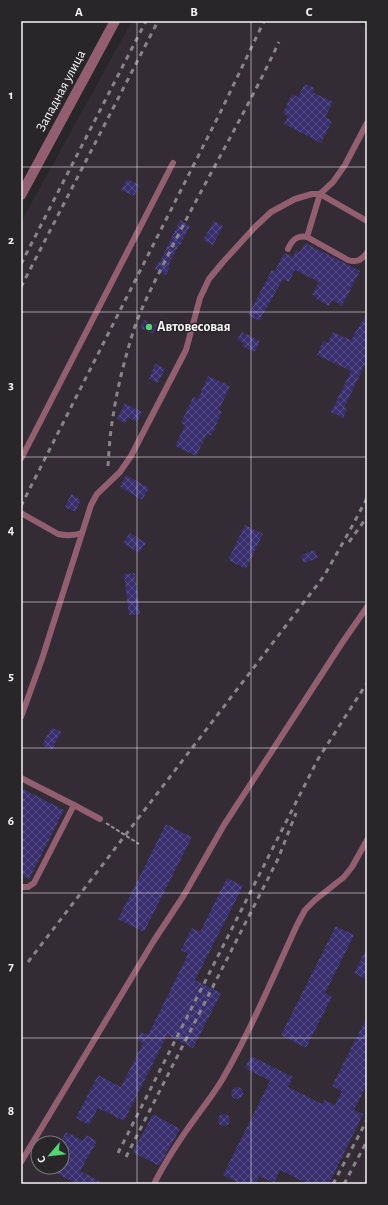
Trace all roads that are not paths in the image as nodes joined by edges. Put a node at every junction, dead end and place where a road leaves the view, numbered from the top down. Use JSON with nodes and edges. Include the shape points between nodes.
{"nodes":[{"id":1,"x":115,"y":21,"type":"edge"},
{"id":2,"x":367,"y":123,"type":"edge"},
{"id":3,"x":172,"y":163,"type":"dead end"},
{"id":4,"x":320,"y":194,"type":"junction"},
{"id":5,"x":21,"y":195,"type":"edge"},
{"id":6,"x":367,"y":221,"type":"edge"},
{"id":7,"x":307,"y":237,"type":"junction"},
{"id":8,"x":288,"y":249,"type":"dead end"},
{"id":9,"x":367,"y":253,"type":"edge"},
{"id":10,"x":21,"y":459,"type":"edge"},
{"id":11,"x":21,"y":513,"type":"edge"},
{"id":12,"x":82,"y":533,"type":"junction"},
{"id":13,"x":367,"y":607,"type":"edge"},
{"id":14,"x":21,"y":717,"type":"edge"},
{"id":15,"x":21,"y":778,"type":"edge"},
{"id":16,"x":74,"y":805,"type":"junction"},
{"id":17,"x":100,"y":819,"type":"road end"},
{"id":18,"x":367,"y":840,"type":"edge"},
{"id":19,"x":21,"y":887,"type":"edge"},
{"id":20,"x":21,"y":1162,"type":"edge"},
{"id":21,"x":154,"y":1184,"type":"edge"}],
"edges":[{"from":1,"to":5,"type":"street","name":"Западная улица"},
{"from":2,"to":4,"type":"lane","via":[[341,170]]},
{"from":3,"to":10,"type":"lane"},
{"from":4,"to":6,"type":"lane"},
{"from":4,"to":7,"type":"lane"},
{"from":4,"to":12,"type":"lane","via":[[295,199],[271,212],[210,279],[200,298],[181,360],[126,464],[94,499]]},
{"from":7,"to":8,"type":"lane","via":[[297,237]]},
{"from":7,"to":9,"type":"lane","via":[[352,262],[360,260]]},
{"from":11,"to":12,"type":"lane","via":[[58,534],[73,536]]},
{"from":12,"to":14,"type":"lane"},
{"from":13,"to":20,"type":"lane","via":[[224,825]]},
{"from":15,"to":16,"type":"lane"},
{"from":16,"to":17,"type":"lane"},
{"from":16,"to":19,"type":"lane","via":[[34,884]]},
{"from":18,"to":21,"type":"lane","via":[[344,877],[305,910],[250,1029],[221,1082],[168,1157]]}]}
